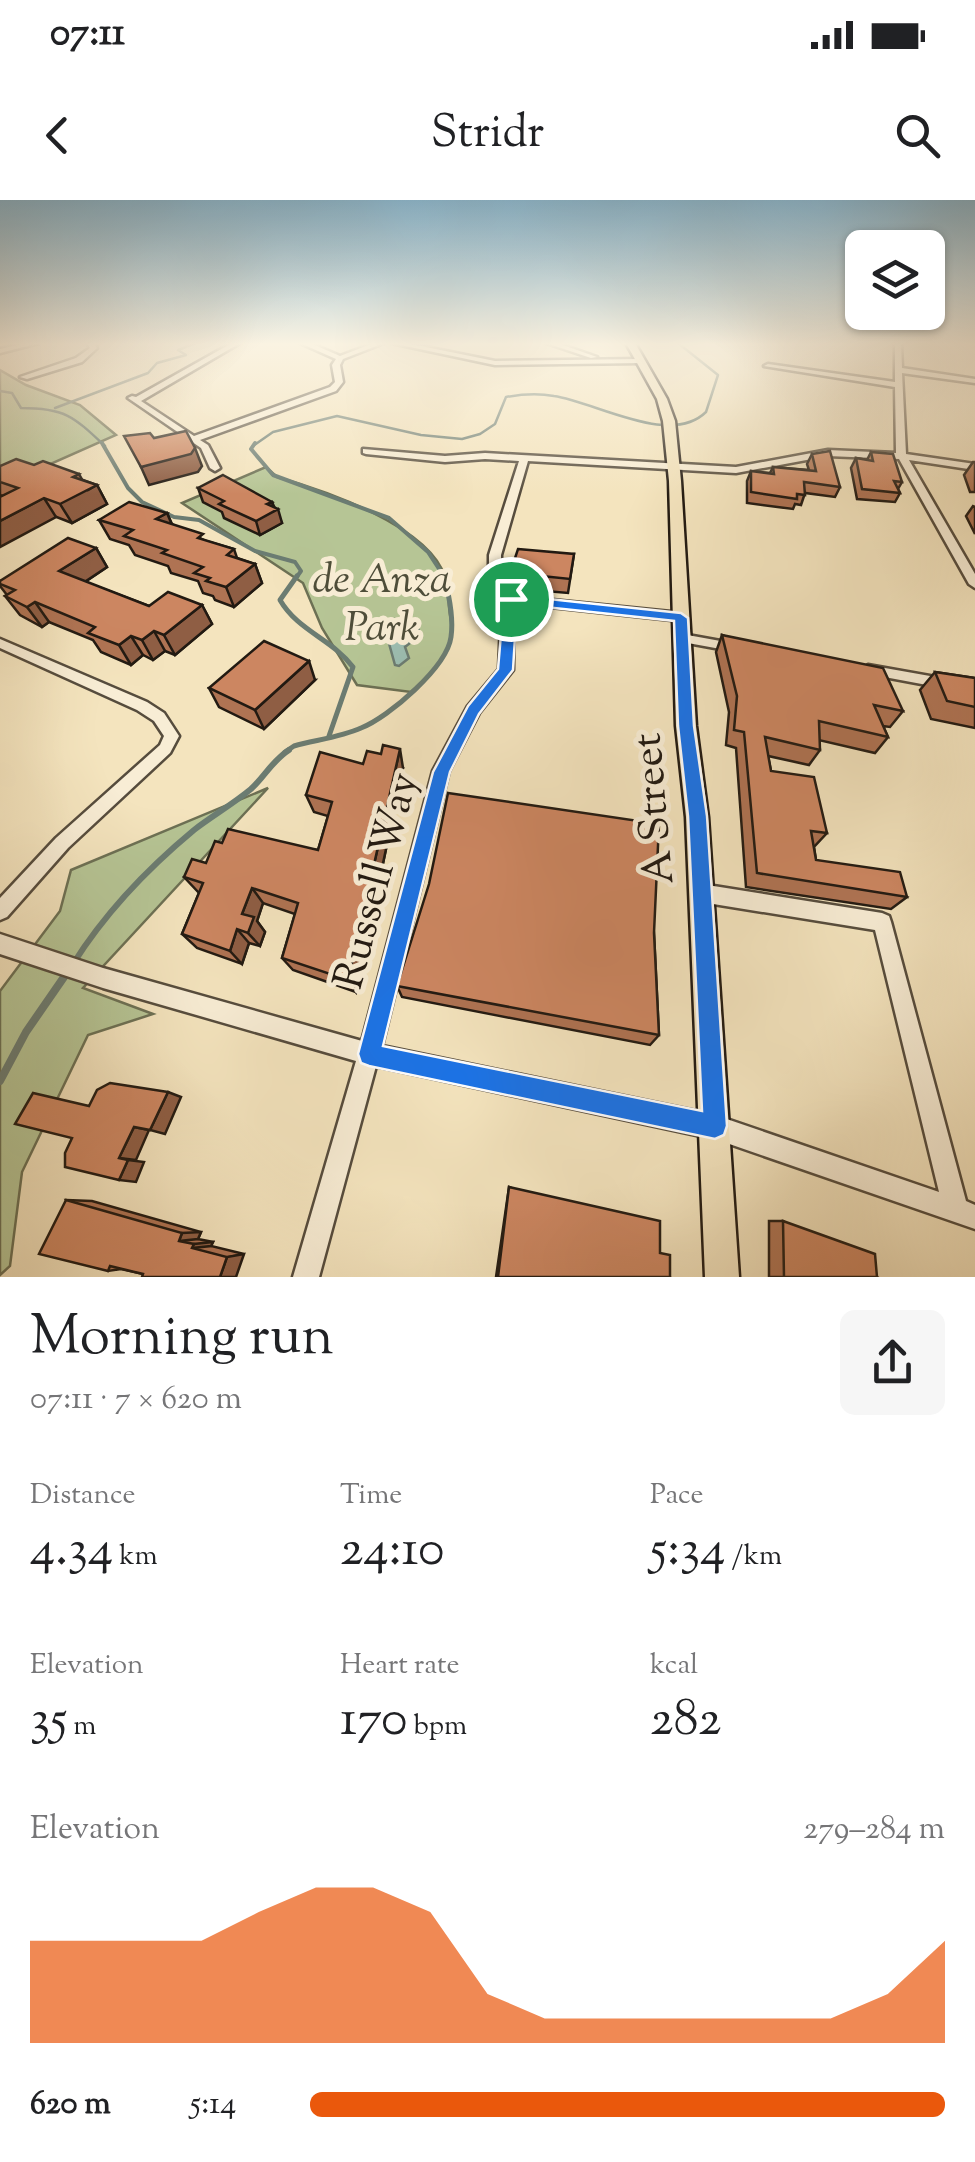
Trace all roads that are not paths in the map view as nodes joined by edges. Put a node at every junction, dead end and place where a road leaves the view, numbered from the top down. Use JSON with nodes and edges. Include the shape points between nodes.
{"nodes":[{"id":1,"x":145,"y":393,"type":"edge"},
{"id":2,"x":321,"y":393,"type":"edge"},
{"id":3,"x":659,"y":393,"type":"edge"},
{"id":4,"x":898,"y":393,"type":"edge"},
{"id":5,"x":193,"y":439,"type":"junction"},
{"id":6,"x":366,"y":451,"type":"dead end"},
{"id":7,"x":524,"y":458,"type":"junction"},
{"id":8,"x":903,"y":458,"type":"junction"},
{"id":9,"x":673,"y":466,"type":"junction"},
{"id":10,"x":975,"y":467,"type":"edge"},
{"id":11,"x":215,"y":468,"type":"dead end"},
{"id":12,"x":975,"y":584,"type":"edge"},
{"id":13,"x":508,"y":599,"type":"junction"},
{"id":14,"x":682,"y":628,"type":"junction"},
{"id":15,"x":0,"y":644,"type":"edge"},
{"id":16,"x":749,"y":650,"type":"edge"},
{"id":17,"x":856,"y":668,"type":"edge"},
{"id":18,"x":975,"y":689,"type":"edge"},
{"id":19,"x":702,"y":893,"type":"junction"},
{"id":20,"x":0,"y":911,"type":"edge"},
{"id":21,"x":0,"y":944,"type":"edge"},
{"id":22,"x":369,"y":1054,"type":"junction"},
{"id":23,"x":715,"y":1126,"type":"junction"},
{"id":24,"x":965,"y":1214,"type":"edge"},
{"id":25,"x":306,"y":1277,"type":"edge"},
{"id":26,"x":722,"y":1277,"type":"edge"}],
"edges":[{"from":1,"to":5,"type":"street","via":[[135,399]]},
{"from":2,"to":5,"type":"street"},
{"from":3,"to":9,"type":"main road","name":"A Street"},
{"from":4,"to":8,"type":"street"},
{"from":5,"to":11,"type":"street"},
{"from":6,"to":7,"type":"street"},
{"from":7,"to":9,"type":"street"},
{"from":7,"to":13,"type":"street","name":"Russell Way","via":[[495,555],[495,575]]},
{"from":8,"to":9,"type":"street","via":[[830,453],[745,470]]},
{"from":8,"to":10,"type":"street"},
{"from":8,"to":12,"type":"street"},
{"from":9,"to":14,"type":"main road","name":"A Street"},
{"from":13,"to":14,"type":"street"},
{"from":13,"to":22,"type":"street","name":"Russell Way","via":[[506,670],[473,710],[441,772]]},
{"from":14,"to":16,"type":"street"},
{"from":14,"to":19,"type":"main road","name":"A Street"},
{"from":15,"to":20,"type":"street","via":[[142,706],[172,736]]},
{"from":17,"to":18,"type":"street"},
{"from":19,"to":23,"type":"main road","name":"A Street"},
{"from":19,"to":24,"type":"street","via":[[882,922]]},
{"from":21,"to":22,"type":"street"},
{"from":22,"to":23,"type":"street"},
{"from":22,"to":25,"type":"street","name":"Russell Way"},
{"from":23,"to":24,"type":"street"},
{"from":23,"to":26,"type":"main road","name":"A Street"}]}
